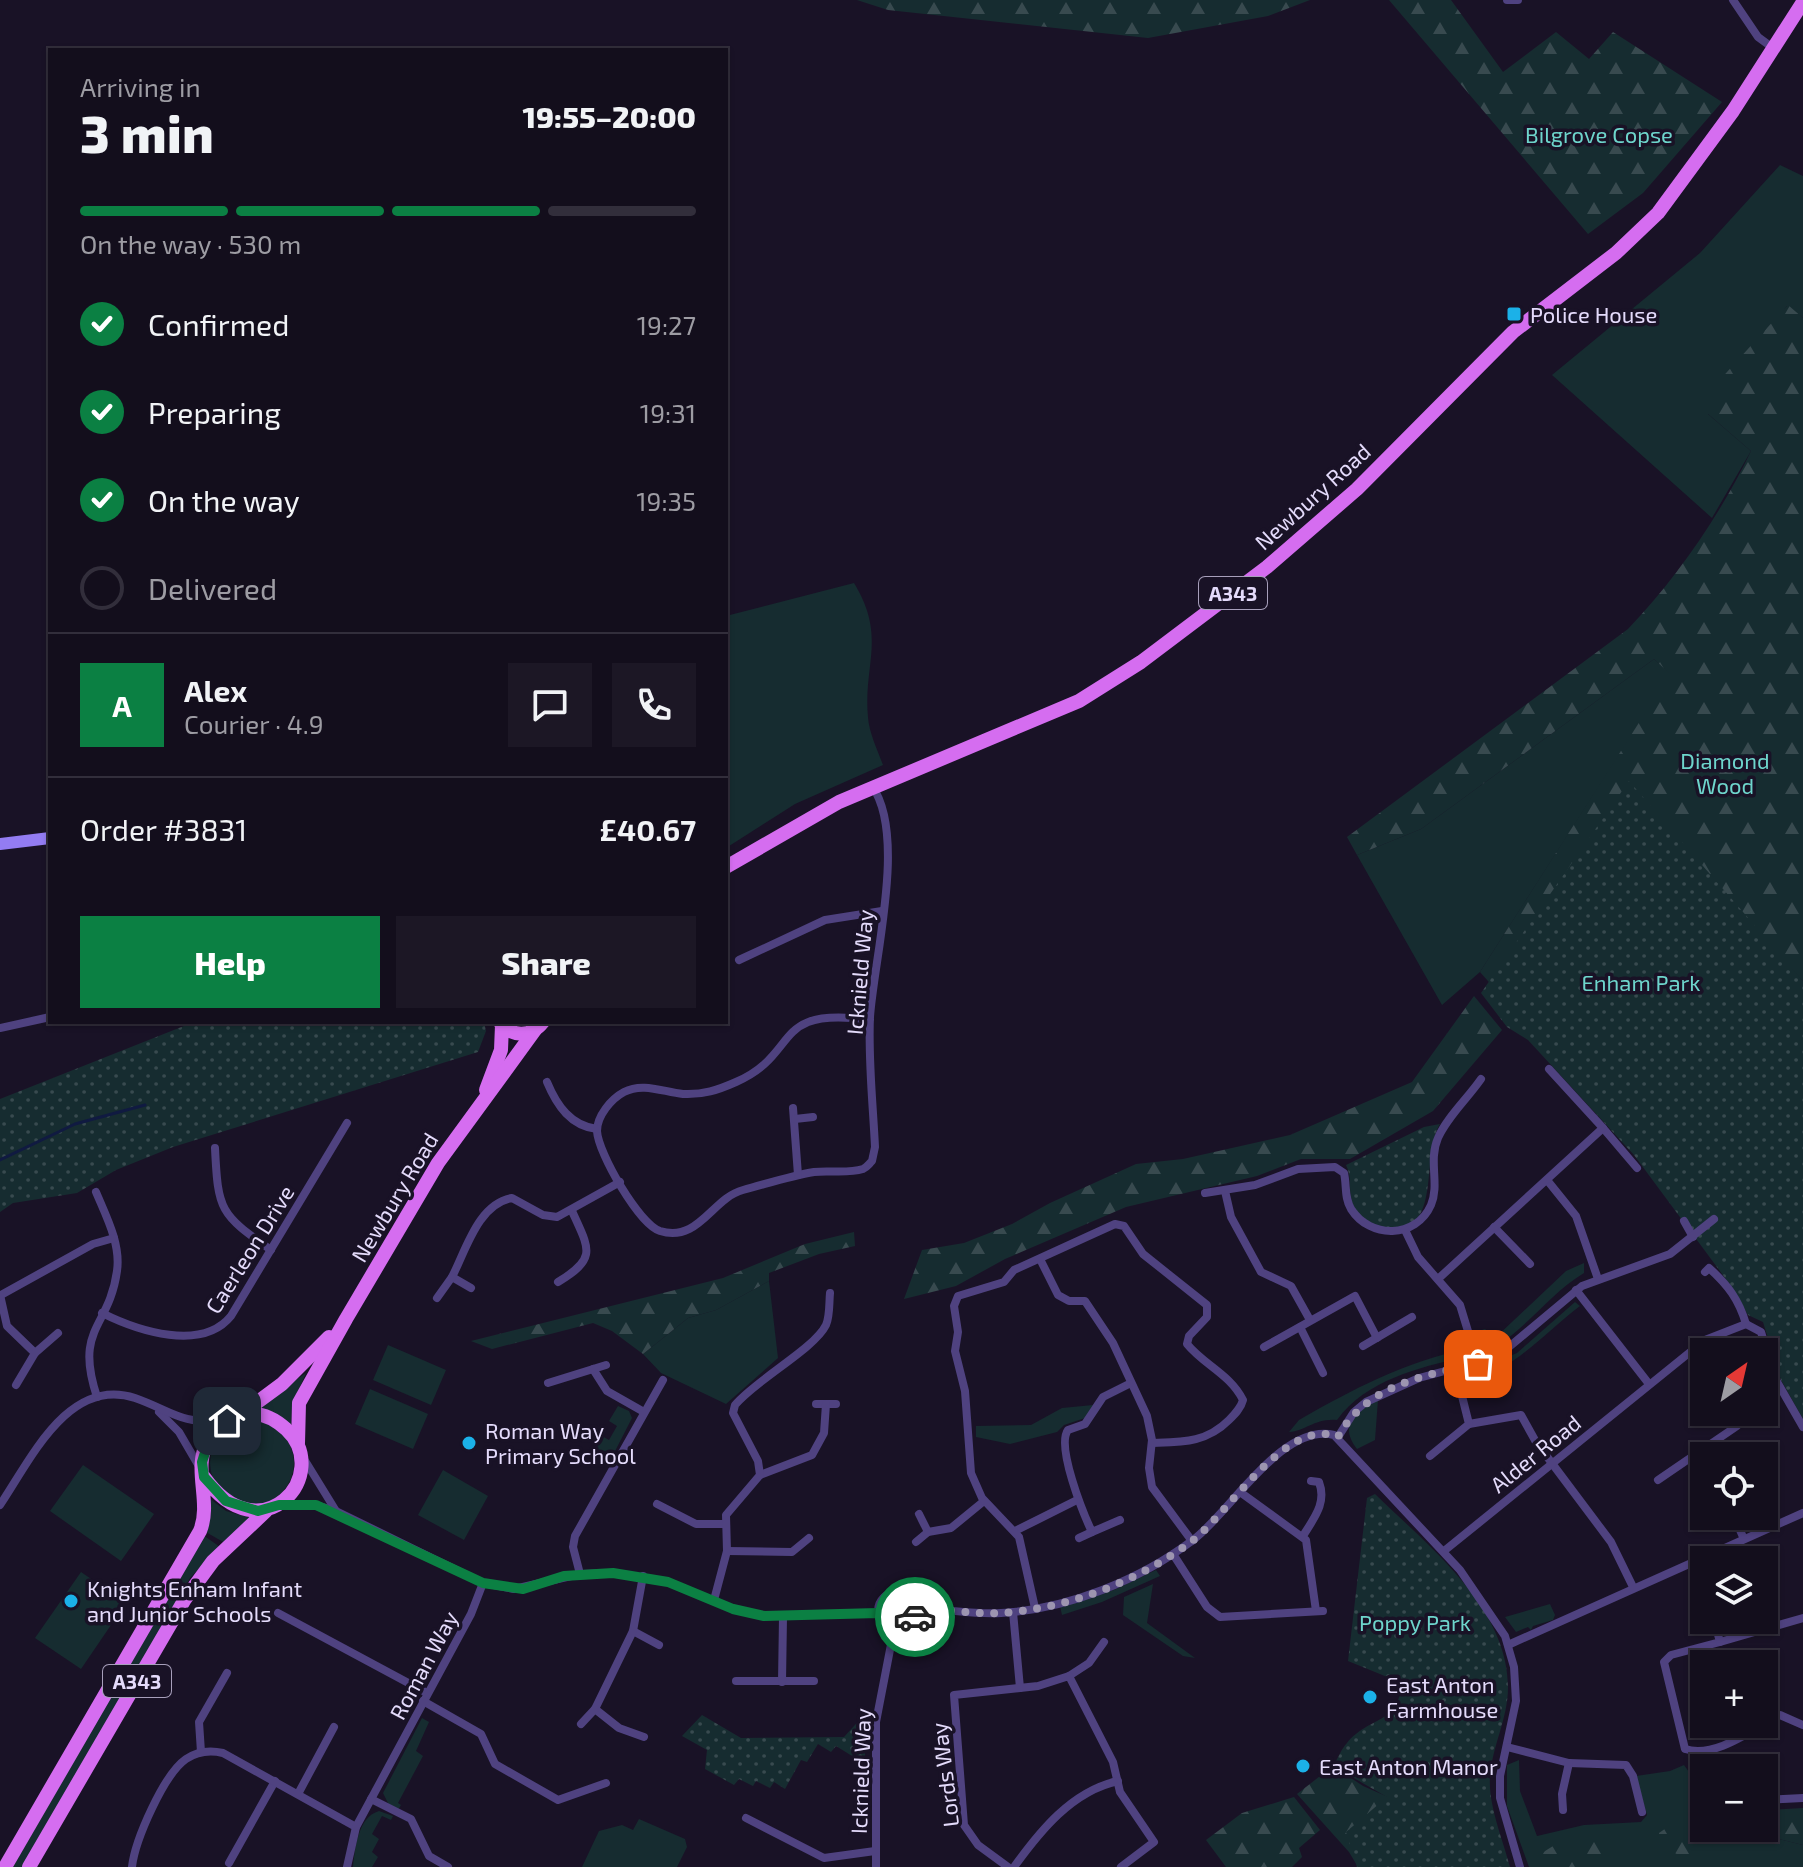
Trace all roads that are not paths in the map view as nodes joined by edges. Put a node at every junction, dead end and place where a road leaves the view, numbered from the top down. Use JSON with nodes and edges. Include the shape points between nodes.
{"nodes":[{"id":1,"x":1507,"y":0,"type":"edge"},
{"id":2,"x":1518,"y":0,"type":"edge"},
{"id":3,"x":1733,"y":0,"type":"edge"},
{"id":4,"x":1803,"y":2,"type":"edge"},
{"id":5,"x":1773,"y":48,"type":"junction"},
{"id":6,"x":872,"y":786,"type":"junction"},
{"id":7,"x":48,"y":838,"type":"edge"},
{"id":8,"x":0,"y":844,"type":"edge"},
{"id":9,"x":728,"y":866,"type":"edge"},
{"id":10,"x":882,"y":911,"type":"junction"},
{"id":11,"x":739,"y":960,"type":"dead end"},
{"id":12,"x":48,"y":1017,"type":"edge"},
{"id":13,"x":870,"y":1020,"type":"junction"},
{"id":14,"x":501,"y":1024,"type":"edge"},
{"id":15,"x":539,"y":1026,"type":"edge"},
{"id":16,"x":0,"y":1028,"type":"edge"},
{"id":17,"x":1549,"y":1069,"type":"dead end"},
{"id":18,"x":1481,"y":1079,"type":"dead end"},
{"id":19,"x":547,"y":1082,"type":"dead end"},
{"id":20,"x":483,"y":1099,"type":"junction"},
{"id":21,"x":793,"y":1108,"type":"dead end"},
{"id":22,"x":813,"y":1117,"type":"dead end"},
{"id":23,"x":795,"y":1119,"type":"junction"},
{"id":24,"x":347,"y":1123,"type":"dead end"},
{"id":25,"x":1603,"y":1128,"type":"junction"},
{"id":26,"x":597,"y":1129,"type":"junction"},
{"id":27,"x":215,"y":1148,"type":"dead end"},
{"id":28,"x":1637,"y":1168,"type":"dead end"},
{"id":29,"x":798,"y":1175,"type":"junction"},
{"id":30,"x":1547,"y":1180,"type":"junction"},
{"id":31,"x":620,"y":1182,"type":"junction"},
{"id":32,"x":1225,"y":1191,"type":"junction"},
{"id":33,"x":96,"y":1192,"type":"dead end"},
{"id":34,"x":1205,"y":1193,"type":"dead end"},
{"id":35,"x":572,"y":1211,"type":"junction"},
{"id":36,"x":1714,"y":1219,"type":"dead end"},
{"id":37,"x":1684,"y":1221,"type":"dead end"},
{"id":38,"x":1494,"y":1227,"type":"junction"},
{"id":39,"x":1405,"y":1230,"type":"junction"},
{"id":40,"x":1693,"y":1237,"type":"junction"},
{"id":41,"x":114,"y":1238,"type":"junction"},
{"id":42,"x":271,"y":1250,"type":"junction"},
{"id":43,"x":1040,"y":1259,"type":"junction"},
{"id":44,"x":1530,"y":1264,"type":"dead end"},
{"id":45,"x":1705,"y":1272,"type":"dead end"},
{"id":46,"x":452,"y":1277,"type":"junction"},
{"id":47,"x":1438,"y":1279,"type":"junction"},
{"id":48,"x":1598,"y":1279,"type":"junction"},
{"id":49,"x":558,"y":1282,"type":"dead end"},
{"id":50,"x":471,"y":1288,"type":"dead end"},
{"id":51,"x":1576,"y":1290,"type":"junction"},
{"id":52,"x":830,"y":1293,"type":"dead end"},
{"id":53,"x":0,"y":1295,"type":"edge"},
{"id":54,"x":437,"y":1298,"type":"dead end"},
{"id":55,"x":102,"y":1313,"type":"junction"},
{"id":56,"x":1412,"y":1317,"type":"dead end"},
{"id":57,"x":346,"y":1319,"type":"junction"},
{"id":58,"x":1310,"y":1320,"type":"junction"},
{"id":59,"x":1746,"y":1324,"type":"junction"},
{"id":60,"x":1300,"y":1327,"type":"junction"},
{"id":61,"x":58,"y":1333,"type":"dead end"},
{"id":62,"x":1377,"y":1338,"type":"junction"},
{"id":63,"x":1363,"y":1346,"type":"dead end"},
{"id":64,"x":1264,"y":1347,"type":"dead end"},
{"id":65,"x":35,"y":1353,"type":"junction"},
{"id":66,"x":1478,"y":1364,"type":"junction"},
{"id":67,"x":606,"y":1365,"type":"dead end"},
{"id":68,"x":1455,"y":1368,"type":"junction"},
{"id":69,"x":593,"y":1369,"type":"junction"},
{"id":70,"x":1323,"y":1373,"type":"dead end"},
{"id":71,"x":663,"y":1380,"type":"dead end"},
{"id":72,"x":548,"y":1383,"type":"dead end"},
{"id":73,"x":1129,"y":1384,"type":"junction"},
{"id":74,"x":1649,"y":1384,"type":"junction"},
{"id":75,"x":16,"y":1385,"type":"dead end"},
{"id":76,"x":97,"y":1397,"type":"junction"},
{"id":77,"x":836,"y":1404,"type":"dead end"},
{"id":78,"x":153,"y":1406,"type":"junction"},
{"id":79,"x":644,"y":1412,"type":"junction"},
{"id":80,"x":232,"y":1419,"type":"junction"},
{"id":81,"x":1469,"y":1424,"type":"junction"},
{"id":82,"x":1737,"y":1426,"type":"dead end"},
{"id":83,"x":1803,"y":1427,"type":"edge"},
{"id":84,"x":1338,"y":1437,"type":"junction"},
{"id":85,"x":1714,"y":1442,"type":"edge"},
{"id":86,"x":1152,"y":1443,"type":"junction"},
{"id":87,"x":299,"y":1448,"type":"junction"},
{"id":88,"x":1430,"y":1456,"type":"dead end"},
{"id":89,"x":1690,"y":1458,"type":"edge"},
{"id":90,"x":1552,"y":1462,"type":"junction"},
{"id":91,"x":203,"y":1474,"type":"junction"},
{"id":92,"x":760,"y":1475,"type":"junction"},
{"id":93,"x":1658,"y":1480,"type":"dead end"},
{"id":94,"x":1311,"y":1481,"type":"dead end"},
{"id":95,"x":1240,"y":1492,"type":"junction"},
{"id":96,"x":1077,"y":1500,"type":"junction"},
{"id":97,"x":984,"y":1501,"type":"junction"},
{"id":98,"x":657,"y":1504,"type":"dead end"},
{"id":99,"x":0,"y":1505,"type":"edge"},
{"id":100,"x":272,"y":1508,"type":"junction"},
{"id":101,"x":336,"y":1511,"type":"junction"},
{"id":102,"x":1803,"y":1513,"type":"edge"},
{"id":103,"x":919,"y":1514,"type":"dead end"},
{"id":104,"x":1120,"y":1520,"type":"dead end"},
{"id":105,"x":724,"y":1524,"type":"junction"},
{"id":106,"x":1740,"y":1530,"type":"edge"},
{"id":107,"x":1015,"y":1531,"type":"junction"},
{"id":108,"x":928,"y":1532,"type":"junction"},
{"id":109,"x":1092,"y":1532,"type":"junction"},
{"id":110,"x":1303,"y":1536,"type":"junction"},
{"id":111,"x":1743,"y":1537,"type":"junction"},
{"id":112,"x":809,"y":1538,"type":"dead end"},
{"id":113,"x":1079,"y":1538,"type":"dead end"},
{"id":114,"x":1192,"y":1541,"type":"junction"},
{"id":115,"x":916,"y":1542,"type":"dead end"},
{"id":116,"x":1725,"y":1546,"type":"edge"},
{"id":117,"x":727,"y":1551,"type":"junction"},
{"id":118,"x":1444,"y":1551,"type":"junction"},
{"id":119,"x":1173,"y":1554,"type":"junction"},
{"id":120,"x":1690,"y":1563,"type":"edge"},
{"id":121,"x":580,"y":1574,"type":"junction"},
{"id":122,"x":643,"y":1576,"type":"junction"},
{"id":123,"x":483,"y":1583,"type":"junction"},
{"id":124,"x":1633,"y":1587,"type":"junction"},
{"id":125,"x":714,"y":1600,"type":"junction"},
{"id":126,"x":1035,"y":1608,"type":"junction"},
{"id":127,"x":916,"y":1609,"type":"junction"},
{"id":128,"x":1013,"y":1612,"type":"junction"},
{"id":129,"x":278,"y":1613,"type":"dead end"},
{"id":130,"x":878,"y":1613,"type":"junction"},
{"id":131,"x":783,"y":1617,"type":"junction"},
{"id":132,"x":1803,"y":1618,"type":"edge"},
{"id":133,"x":894,"y":1629,"type":"junction"},
{"id":134,"x":633,"y":1631,"type":"junction"},
{"id":135,"x":1718,"y":1634,"type":"edge"},
{"id":136,"x":1104,"y":1642,"type":"dead end"},
{"id":137,"x":1720,"y":1642,"type":"junction"},
{"id":138,"x":659,"y":1645,"type":"dead end"},
{"id":139,"x":1508,"y":1645,"type":"junction"},
{"id":140,"x":227,"y":1673,"type":"dead end"},
{"id":141,"x":1069,"y":1676,"type":"junction"},
{"id":142,"x":736,"y":1681,"type":"dead end"},
{"id":143,"x":814,"y":1681,"type":"dead end"},
{"id":144,"x":782,"y":1682,"type":"junction"},
{"id":145,"x":1020,"y":1688,"type":"junction"},
{"id":146,"x":425,"y":1697,"type":"junction"},
{"id":147,"x":595,"y":1709,"type":"junction"},
{"id":148,"x":581,"y":1724,"type":"dead end"},
{"id":149,"x":1803,"y":1725,"type":"edge"},
{"id":150,"x":334,"y":1727,"type":"dead end"},
{"id":151,"x":644,"y":1737,"type":"dead end"},
{"id":152,"x":1507,"y":1747,"type":"junction"},
{"id":153,"x":201,"y":1752,"type":"junction"},
{"id":154,"x":1569,"y":1763,"type":"junction"},
{"id":155,"x":275,"y":1781,"type":"junction"},
{"id":156,"x":1118,"y":1781,"type":"junction"},
{"id":157,"x":606,"y":1783,"type":"dead end"},
{"id":158,"x":298,"y":1794,"type":"junction"},
{"id":159,"x":1803,"y":1798,"type":"edge"},
{"id":160,"x":371,"y":1799,"type":"junction"},
{"id":161,"x":1778,"y":1799,"type":"edge"},
{"id":162,"x":1563,"y":1810,"type":"dead end"},
{"id":163,"x":1642,"y":1812,"type":"dead end"},
{"id":164,"x":746,"y":1818,"type":"dead end"},
{"id":165,"x":356,"y":1827,"type":"junction"},
{"id":166,"x":875,"y":1851,"type":"junction"},
{"id":167,"x":995,"y":1858,"type":"junction"},
{"id":168,"x":229,"y":1863,"type":"dead end"},
{"id":169,"x":5,"y":1867,"type":"edge"},
{"id":170,"x":29,"y":1867,"type":"edge"},
{"id":171,"x":132,"y":1867,"type":"edge"},
{"id":172,"x":347,"y":1867,"type":"edge"},
{"id":173,"x":448,"y":1867,"type":"edge"},
{"id":174,"x":876,"y":1867,"type":"edge"},
{"id":175,"x":988,"y":1867,"type":"edge"},
{"id":176,"x":1011,"y":1867,"type":"edge"},
{"id":177,"x":1121,"y":1867,"type":"edge"},
{"id":178,"x":1520,"y":1867,"type":"edge"}],
"edges":[{"from":1,"to":2,"type":"street"},
{"from":3,"to":5,"type":"street","via":[[1758,37]]},
{"from":4,"to":5,"type":"main road","name":"Newbury Road","number":"A343"},
{"from":5,"to":6,"type":"main road","name":"Newbury Road","number":"A343","via":[[1658,213],[1616,253],[1513,332],[1357,489],[1267,567],[1141,662],[1079,701]]},
{"from":6,"to":9,"type":"main road","name":"Newbury Road","number":"A343"},
{"from":6,"to":10,"type":"street","name":"Icknield Way","via":[[887,833]]},
{"from":7,"to":8,"type":"street"},
{"from":10,"to":11,"type":"street","via":[[825,920]]},
{"from":10,"to":13,"type":"street","name":"Icknield Way"},
{"from":12,"to":16,"type":"street"},
{"from":13,"to":26,"type":"street","via":[[801,1022],[752,1072],[712,1092],[630,1089],[609,1104]]},
{"from":13,"to":29,"type":"street","name":"Icknield Way","via":[[875,1147],[870,1163],[860,1169]]},
{"from":14,"to":15,"type":"main road","number":"A343","via":[[520,1034]]},
{"from":14,"to":20,"type":"main road","name":"Newbury Road","number":"A343","via":[[501,1050]]},
{"from":15,"to":20,"type":"main road","name":"Newbury Road","number":"A343"},
{"from":17,"to":25,"type":"street"},
{"from":18,"to":39,"type":"street","via":[[1436,1142],[1429,1209]]},
{"from":19,"to":26,"type":"street","via":[[569,1117]]},
{"from":20,"to":57,"type":"main road","name":"Newbury Road","number":"A343","via":[[438,1163]]},
{"from":21,"to":23,"type":"street"},
{"from":22,"to":23,"type":"street"},
{"from":23,"to":29,"type":"street"},
{"from":24,"to":42,"type":"street","name":"Caerleon Drive"},
{"from":25,"to":28,"type":"street"},
{"from":25,"to":30,"type":"street"},
{"from":26,"to":31,"type":"street"},
{"from":27,"to":42,"type":"street","via":[[222,1207],[234,1223]]},
{"from":29,"to":31,"type":"street","via":[[733,1193],[702,1222],[675,1233],[646,1223]]},
{"from":30,"to":38,"type":"street"},
{"from":30,"to":48,"type":"street","via":[[1576,1216]]},
{"from":31,"to":35,"type":"street"},
{"from":32,"to":34,"type":"street"},
{"from":32,"to":39,"type":"street","via":[[1298,1169],[1335,1167],[1344,1173],[1347,1201],[1360,1220],[1380,1230]]},
{"from":32,"to":58,"type":"street","via":[[1231,1217],[1261,1272],[1291,1286]]},
{"from":33,"to":41,"type":"street"},
{"from":35,"to":46,"type":"street","via":[[547,1217],[518,1199],[502,1200],[481,1221]]},
{"from":35,"to":49,"type":"street","via":[[587,1255],[580,1268]]},
{"from":36,"to":40,"type":"street"},
{"from":37,"to":40,"type":"street"},
{"from":38,"to":44,"type":"street"},
{"from":38,"to":47,"type":"street"},
{"from":39,"to":47,"type":"street","via":[[1418,1257]]},
{"from":40,"to":48,"type":"street","via":[[1658,1259]]},
{"from":41,"to":53,"type":"street","via":[[93,1244]]},
{"from":41,"to":55,"type":"street","via":[[117,1271]]},
{"from":42,"to":55,"type":"street","name":"Caerleon Drive","via":[[231,1316],[213,1333],[182,1337]]},
{"from":43,"to":73,"type":"street","via":[[1058,1295],[1086,1302],[1114,1345]]},
{"from":43,"to":86,"type":"street","via":[[1119,1224],[1143,1254],[1207,1305],[1207,1317],[1187,1344],[1224,1374],[1242,1404],[1208,1437]]},
{"from":43,"to":97,"type":"street","via":[[1013,1271],[1004,1282],[961,1294],[955,1304],[955,1354],[965,1391],[970,1468]]},
{"from":45,"to":59,"type":"street","via":[[1709,1268],[1724,1281]]},
{"from":46,"to":50,"type":"street"},
{"from":46,"to":54,"type":"street"},
{"from":47,"to":66,"type":"street","via":[[1464,1313]]},
{"from":48,"to":51,"type":"street"},
{"from":51,"to":66,"type":"street","via":[[1513,1347]]},
{"from":51,"to":74,"type":"street"},
{"from":52,"to":92,"type":"street","via":[[828,1321],[818,1338],[735,1405],[733,1413]]},
{"from":53,"to":65,"type":"street","via":[[7,1326]]},
{"from":55,"to":76,"type":"street","via":[[87,1354]]},
{"from":56,"to":62,"type":"street"},
{"from":57,"to":80,"type":"main road","name":"Newbury Road","number":"A343","via":[[298,1370]]},
{"from":57,"to":87,"type":"main road","name":"Newbury Road","number":"A343","via":[[299,1403]]},
{"from":58,"to":60,"type":"street"},
{"from":58,"to":62,"type":"street","via":[[1355,1296]]},
{"from":59,"to":74,"type":"street","name":"Alder Road","via":[[1705,1340]]},
{"from":59,"to":83,"type":"street","via":[[1761,1332],[1776,1380]]},
{"from":60,"to":64,"type":"street"},
{"from":60,"to":70,"type":"street"},
{"from":61,"to":65,"type":"street"},
{"from":62,"to":63,"type":"street"},
{"from":65,"to":75,"type":"street"},
{"from":66,"to":68,"type":"street"},
{"from":67,"to":69,"type":"street"},
{"from":68,"to":81,"type":"street"},
{"from":68,"to":84,"type":"street","via":[[1366,1402]]},
{"from":69,"to":72,"type":"street"},
{"from":69,"to":79,"type":"street","via":[[607,1391]]},
{"from":71,"to":79,"type":"street"},
{"from":73,"to":86,"type":"street","via":[[1147,1416]]},
{"from":73,"to":96,"type":"street","via":[[1106,1395],[1087,1422],[1064,1436]]},
{"from":74,"to":90,"type":"street","name":"Alder Road"},
{"from":76,"to":78,"type":"street","via":[[125,1396]]},
{"from":76,"to":99,"type":"street","via":[[64,1415]]},
{"from":77,"to":92,"type":"street","via":[[821,1404],[824,1433],[812,1455]]},
{"from":78,"to":80,"type":"street","via":[[196,1423]]},
{"from":78,"to":91,"type":"street","via":[[179,1432]]},
{"from":79,"to":121,"type":"street","via":[[575,1536]]},
{"from":80,"to":87,"type":"main road","via":[[254,1414],[270,1418]]},
{"from":80,"to":91,"type":"main road","number":"A343","via":[[209,1440]]},
{"from":81,"to":88,"type":"street"},
{"from":81,"to":90,"type":"street","via":[[1521,1415]]},
{"from":82,"to":85,"type":"street"},
{"from":84,"to":95,"type":"street","via":[[1306,1437],[1268,1463]]},
{"from":84,"to":118,"type":"street"},
{"from":86,"to":114,"type":"street","via":[[1152,1487]]},
{"from":87,"to":100,"type":"main road","number":"A343","via":[[296,1484]]},
{"from":87,"to":101,"type":"street"},
{"from":89,"to":93,"type":"street"},
{"from":90,"to":118,"type":"street","name":"Alder Road"},
{"from":90,"to":124,"type":"street","via":[[1611,1542]]},
{"from":91,"to":100,"type":"main road","via":[[231,1505],[249,1511]]},
{"from":91,"to":169,"type":"main road","number":"A343","via":[[205,1517],[197,1536]]},
{"from":92,"to":105,"type":"street","via":[[736,1499]]},
{"from":94,"to":110,"type":"street","via":[[1319,1482],[1324,1494]]},
{"from":95,"to":110,"type":"street"},
{"from":95,"to":114,"type":"street"},
{"from":96,"to":107,"type":"street"},
{"from":96,"to":109,"type":"street"},
{"from":97,"to":107,"type":"street"},
{"from":97,"to":108,"type":"street","via":[[951,1528]]},
{"from":98,"to":105,"type":"street","via":[[696,1524]]},
{"from":100,"to":101,"type":"street","via":[[316,1505]]},
{"from":100,"to":170,"type":"main road","number":"A343","via":[[195,1584]]},
{"from":101,"to":123,"type":"street"},
{"from":102,"to":111,"type":"street"},
{"from":103,"to":108,"type":"street"},
{"from":104,"to":109,"type":"street"},
{"from":105,"to":117,"type":"street"},
{"from":106,"to":111,"type":"street"},
{"from":107,"to":126,"type":"street","via":[[1026,1556]]},
{"from":108,"to":115,"type":"street"},
{"from":109,"to":113,"type":"street"},
{"from":110,"to":119,"type":"street","via":[[1319,1611],[1220,1617],[1207,1607]]},
{"from":111,"to":116,"type":"street"},
{"from":112,"to":117,"type":"street","via":[[792,1552]]},
{"from":114,"to":119,"type":"street"},
{"from":117,"to":125,"type":"street"},
{"from":118,"to":139,"type":"street","via":[[1487,1605]]},
{"from":119,"to":126,"type":"street","via":[[1107,1587]]},
{"from":120,"to":124,"type":"street"},
{"from":121,"to":122,"type":"street"},
{"from":121,"to":123,"type":"street","via":[[523,1589]]},
{"from":122,"to":125,"type":"street"},
{"from":122,"to":134,"type":"street"},
{"from":123,"to":146,"type":"street","name":"Roman Way"},
{"from":124,"to":139,"type":"street"},
{"from":125,"to":131,"type":"street","via":[[733,1609]]},
{"from":126,"to":128,"type":"street"},
{"from":127,"to":128,"type":"street"},
{"from":127,"to":130,"type":"street","via":[[909,1596],[895,1592],[882,1599]]},
{"from":127,"to":133,"type":"street","via":[[910,1625]]},
{"from":128,"to":145,"type":"street"},
{"from":129,"to":146,"type":"street"},
{"from":130,"to":131,"type":"street"},
{"from":130,"to":133,"type":"street","via":[[883,1624]]},
{"from":131,"to":144,"type":"street"},
{"from":132,"to":137,"type":"street"},
{"from":133,"to":166,"type":"street","name":"Icknield Way","via":[[876,1722]]},
{"from":134,"to":138,"type":"street"},
{"from":134,"to":147,"type":"street"},
{"from":135,"to":137,"type":"street"},
{"from":136,"to":141,"type":"street","name":"Lords Way","via":[[1089,1663]]},
{"from":137,"to":149,"type":"street","via":[[1671,1655],[1664,1662],[1685,1749],[1735,1740],[1780,1715]]},
{"from":139,"to":152,"type":"street","via":[[1516,1701]]},
{"from":140,"to":153,"type":"street","via":[[199,1722]]},
{"from":141,"to":145,"type":"street","name":"Lords Way"},
{"from":141,"to":156,"type":"street"},
{"from":142,"to":144,"type":"street"},
{"from":143,"to":144,"type":"street"},
{"from":145,"to":167,"type":"street","name":"Lords Way","via":[[954,1695],[964,1825]]},
{"from":146,"to":157,"type":"street","via":[[481,1734],[495,1764],[558,1800]]},
{"from":146,"to":160,"type":"street","name":"Roman Way"},
{"from":147,"to":148,"type":"street"},
{"from":147,"to":151,"type":"street","via":[[619,1728]]},
{"from":150,"to":158,"type":"street"},
{"from":152,"to":154,"type":"street"},
{"from":152,"to":178,"type":"street","via":[[1500,1798]]},
{"from":153,"to":155,"type":"street","via":[[223,1753]]},
{"from":153,"to":171,"type":"street","via":[[182,1761],[172,1775],[146,1823]]},
{"from":154,"to":162,"type":"street"},
{"from":154,"to":163,"type":"street","via":[[1626,1765]]},
{"from":155,"to":158,"type":"street"},
{"from":155,"to":168,"type":"street"},
{"from":156,"to":176,"type":"street","via":[[1086,1792],[1050,1822]]},
{"from":156,"to":177,"type":"street","via":[[1154,1842]]},
{"from":158,"to":165,"type":"street"},
{"from":159,"to":161,"type":"street"},
{"from":160,"to":165,"type":"street","name":"Roman Way"},
{"from":160,"to":173,"type":"street","via":[[411,1819],[429,1856]]},
{"from":164,"to":166,"type":"street","via":[[824,1858]]},
{"from":165,"to":172,"type":"street","name":"Roman Way"},
{"from":166,"to":174,"type":"street","name":"Icknield Way"},
{"from":167,"to":175,"type":"street"},
{"from":167,"to":176,"type":"street","name":"Lords Way"}]}
